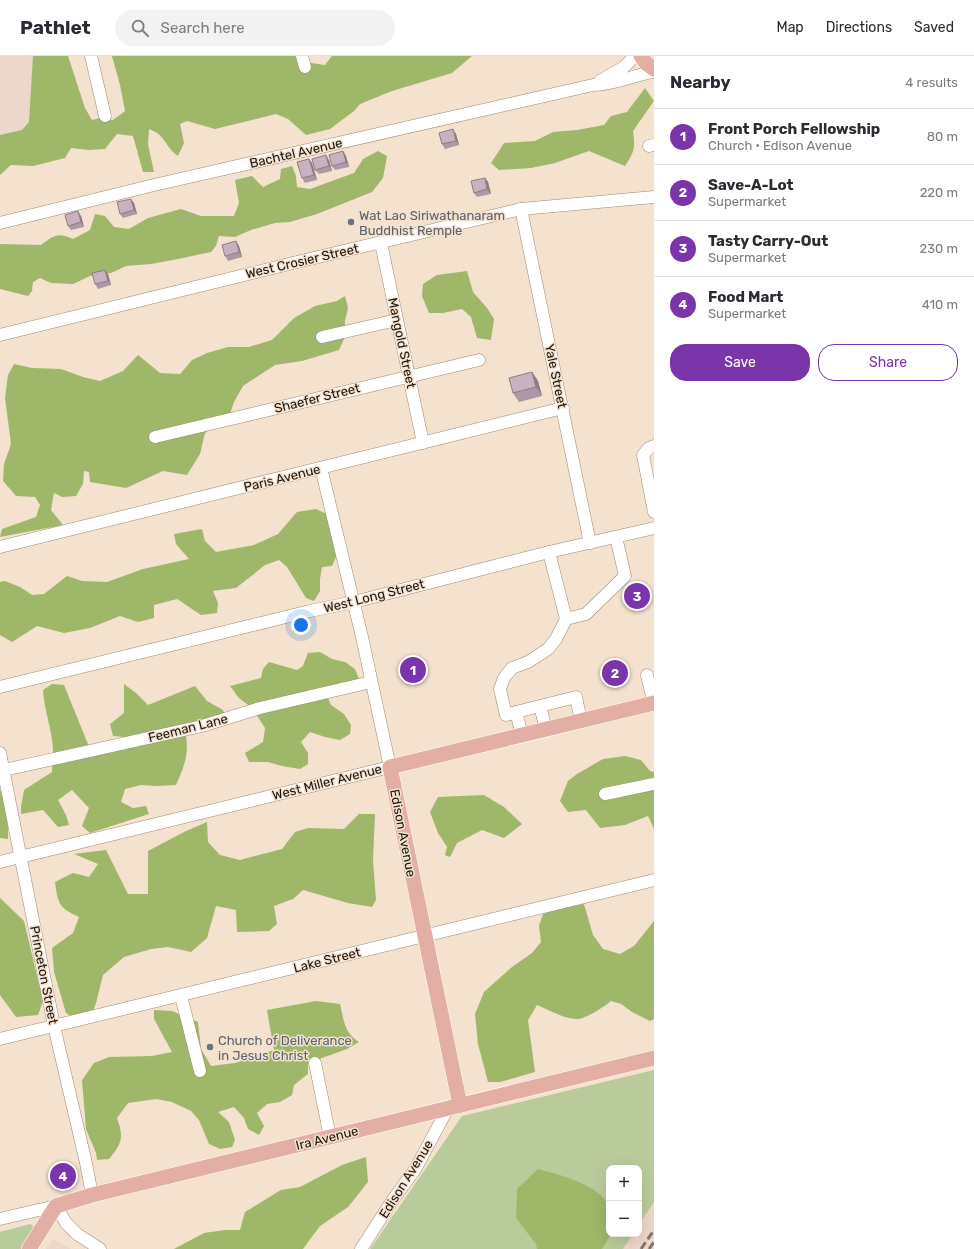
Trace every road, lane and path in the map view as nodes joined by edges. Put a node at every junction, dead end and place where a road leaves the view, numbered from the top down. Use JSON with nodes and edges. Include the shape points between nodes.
{"nodes":[{"id":1,"x":91,"y":56,"type":"edge"},
{"id":2,"x":635,"y":56,"type":"edge"},
{"id":3,"x":641,"y":56,"type":"edge"},
{"id":4,"x":654,"y":70,"type":"edge"},
{"id":5,"x":593,"y":85,"type":"junction"},
{"id":6,"x":105,"y":116,"type":"dead end"},
{"id":7,"x":654,"y":198,"type":"edge"},
{"id":8,"x":521,"y":209,"type":"junction"},
{"id":9,"x":0,"y":223,"type":"edge"},
{"id":10,"x":381,"y":243,"type":"junction"},
{"id":11,"x":397,"y":320,"type":"junction"},
{"id":12,"x":0,"y":335,"type":"edge"},
{"id":13,"x":322,"y":337,"type":"dead end"},
{"id":14,"x":479,"y":360,"type":"dead end"},
{"id":15,"x":409,"y":377,"type":"junction"},
{"id":16,"x":563,"y":408,"type":"junction"},
{"id":17,"x":155,"y":437,"type":"dead end"},
{"id":18,"x":423,"y":443,"type":"junction"},
{"id":19,"x":654,"y":446,"type":"edge"},
{"id":20,"x":321,"y":468,"type":"junction"},
{"id":21,"x":649,"y":469,"type":"edge"},
{"id":22,"x":654,"y":512,"type":"edge"},
{"id":23,"x":654,"y":528,"type":"edge"},
{"id":24,"x":616,"y":537,"type":"junction"},
{"id":25,"x":590,"y":543,"type":"junction"},
{"id":26,"x":0,"y":546,"type":"edge"},
{"id":27,"x":549,"y":552,"type":"junction"},
{"id":28,"x":354,"y":602,"type":"junction"},
{"id":29,"x":566,"y":619,"type":"junction"},
{"id":30,"x":647,"y":675,"type":"dead end"},
{"id":31,"x":371,"y":682,"type":"junction"},
{"id":32,"x":0,"y":687,"type":"edge"},
{"id":33,"x":654,"y":704,"type":"edge"},
{"id":34,"x":540,"y":706,"type":"junction"},
{"id":35,"x":516,"y":712,"type":"junction"},
{"id":36,"x":581,"y":721,"type":"junction"},
{"id":37,"x":546,"y":729,"type":"junction"},
{"id":38,"x":522,"y":735,"type":"junction"},
{"id":39,"x":0,"y":753,"type":"edge"},
{"id":40,"x":390,"y":767,"type":"junction"},
{"id":41,"x":4,"y":770,"type":"junction"},
{"id":42,"x":654,"y":784,"type":"edge"},
{"id":43,"x":605,"y":794,"type":"dead end"},
{"id":44,"x":20,"y":858,"type":"junction"},
{"id":45,"x":0,"y":862,"type":"edge"},
{"id":46,"x":654,"y":880,"type":"edge"},
{"id":47,"x":425,"y":936,"type":"junction"},
{"id":48,"x":181,"y":996,"type":"junction"},
{"id":49,"x":54,"y":1026,"type":"junction"},
{"id":50,"x":0,"y":1039,"type":"edge"},
{"id":51,"x":654,"y":1058,"type":"edge"},
{"id":52,"x":315,"y":1063,"type":"dead end"},
{"id":53,"x":200,"y":1071,"type":"dead end"},
{"id":54,"x":454,"y":1106,"type":"junction"},
{"id":55,"x":330,"y":1137,"type":"junction"},
{"id":56,"x":92,"y":1196,"type":"junction"},
{"id":57,"x":56,"y":1206,"type":"junction"},
{"id":58,"x":0,"y":1219,"type":"edge"},
{"id":59,"x":29,"y":1249,"type":"edge"},
{"id":60,"x":100,"y":1249,"type":"edge"},
{"id":61,"x":361,"y":1249,"type":"edge"}],
"edges":[{"from":1,"to":6,"type":"street"},
{"from":2,"to":5,"type":"street","name":"Bachtel Avenue","via":[[624,67]]},
{"from":3,"to":4,"type":"main road"},
{"from":4,"to":5,"type":"street","name":"Bachtel Avenue","via":[[606,84]]},
{"from":5,"to":9,"type":"street","name":"Bachtel Avenue","via":[[154,185]]},
{"from":7,"to":8,"type":"street","name":"West Crosier Street"},
{"from":8,"to":10,"type":"street","name":"West Crosier Street"},
{"from":8,"to":16,"type":"street","name":"Yale Street"},
{"from":10,"to":11,"type":"street","name":"Mangold Street"},
{"from":10,"to":12,"type":"street","name":"West Crosier Street"},
{"from":11,"to":13,"type":"street"},
{"from":11,"to":15,"type":"street","name":"Mangold Street"},
{"from":14,"to":15,"type":"street","name":"Shaefer Street"},
{"from":15,"to":17,"type":"street","name":"Shaefer Street"},
{"from":15,"to":18,"type":"street","name":"Mangold Street"},
{"from":16,"to":18,"type":"street","name":"Paris Avenue"},
{"from":16,"to":25,"type":"street","name":"Yale Street"},
{"from":18,"to":20,"type":"street","name":"Paris Avenue"},
{"from":19,"to":21,"type":"street","via":[[643,455]]},
{"from":20,"to":26,"type":"street","name":"Paris Avenue"},
{"from":20,"to":28,"type":"street","name":"Edison Avenue"},
{"from":21,"to":22,"type":"street"},
{"from":23,"to":24,"type":"street","name":"West Long Street"},
{"from":24,"to":25,"type":"street","name":"West Long Street"},
{"from":24,"to":29,"type":"street","via":[[625,576],[586,614]]},
{"from":25,"to":27,"type":"street","name":"West Long Street"},
{"from":27,"to":28,"type":"street","name":"West Long Street"},
{"from":27,"to":29,"type":"street"},
{"from":28,"to":31,"type":"street","name":"Edison Avenue"},
{"from":28,"to":32,"type":"street","name":"West Long Street"},
{"from":29,"to":35,"type":"street","via":[[548,649],[528,662],[512,668],[504,678],[500,689],[506,715]]},
{"from":30,"to":33,"type":"street"},
{"from":31,"to":40,"type":"street","name":"Edison Avenue"},
{"from":31,"to":41,"type":"street","name":"Feeman Lane","via":[[260,708],[202,726]]},
{"from":33,"to":36,"type":"main road","name":"West Miller Avenue"},
{"from":34,"to":35,"type":"street"},
{"from":34,"to":36,"type":"street","via":[[576,697]]},
{"from":34,"to":37,"type":"street"},
{"from":35,"to":38,"type":"street"},
{"from":36,"to":37,"type":"main road","name":"West Miller Avenue"},
{"from":37,"to":38,"type":"main road","name":"West Miller Avenue"},
{"from":38,"to":40,"type":"main road","name":"West Miller Avenue"},
{"from":39,"to":41,"type":"street","name":"Princeton Street"},
{"from":40,"to":44,"type":"street","name":"West Miller Avenue"},
{"from":40,"to":47,"type":"main road","name":"Edison Avenue"},
{"from":41,"to":44,"type":"street","name":"Princeton Street"},
{"from":42,"to":43,"type":"street"},
{"from":44,"to":45,"type":"street","name":"West Miller Avenue"},
{"from":44,"to":49,"type":"street","name":"Princeton Street"},
{"from":46,"to":47,"type":"street","name":"Lake Street"},
{"from":47,"to":48,"type":"street","name":"Lake Street"},
{"from":47,"to":54,"type":"main road","name":"Edison Avenue"},
{"from":48,"to":49,"type":"street","name":"Lake Street"},
{"from":48,"to":53,"type":"street"},
{"from":49,"to":50,"type":"street","name":"Lake Street"},
{"from":49,"to":56,"type":"street","name":"Princeton Street"},
{"from":51,"to":54,"type":"main road","name":"Ira Avenue"},
{"from":52,"to":55,"type":"street"},
{"from":54,"to":55,"type":"main road","name":"Ira Avenue"},
{"from":54,"to":61,"type":"street","name":"Edison Avenue"},
{"from":55,"to":56,"type":"main road","name":"Ira Avenue"},
{"from":56,"to":57,"type":"main road","name":"Ira Avenue"},
{"from":57,"to":58,"type":"street","name":"Ira Avenue"},
{"from":57,"to":59,"type":"main road"},
{"from":57,"to":60,"type":"street","via":[[66,1223],[77,1234]]}]}
